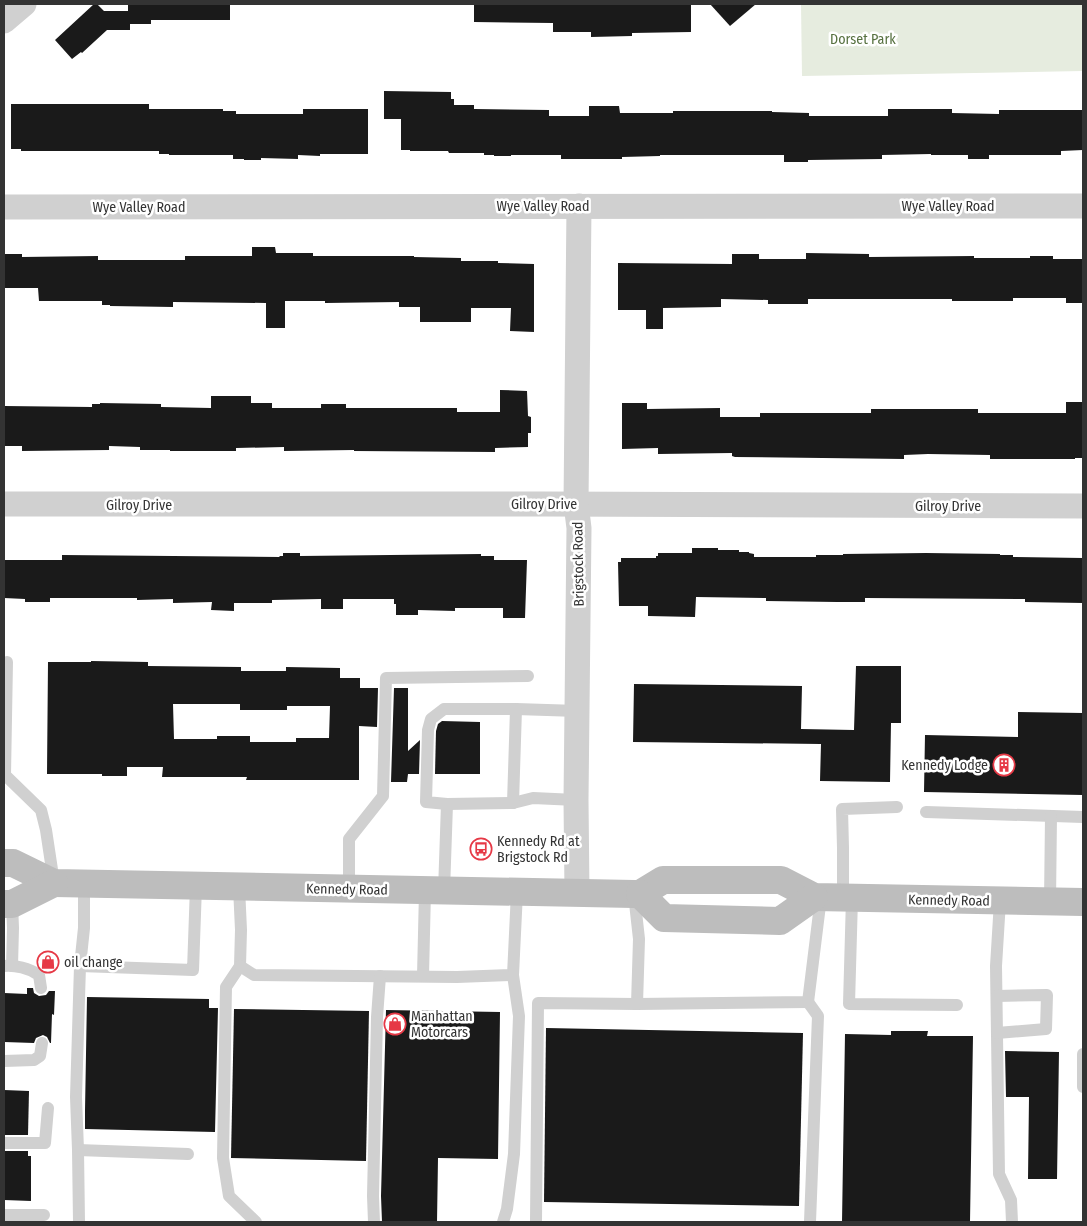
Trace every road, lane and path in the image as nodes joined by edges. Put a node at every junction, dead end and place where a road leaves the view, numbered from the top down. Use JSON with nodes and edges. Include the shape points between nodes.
{"nodes":[{"id":1,"x":24,"y":4,"type":"edge"},
{"id":2,"x":4,"y":22,"type":"edge"},
{"id":3,"x":579,"y":206,"type":"junction"},
{"id":4,"x":1083,"y":206,"type":"edge"},
{"id":5,"x":4,"y":207,"type":"edge"},
{"id":6,"x":4,"y":504,"type":"edge"},
{"id":7,"x":576,"y":504,"type":"junction"},
{"id":8,"x":1083,"y":506,"type":"edge"},
{"id":9,"x":7,"y":662,"type":"dead end"},
{"id":10,"x":528,"y":676,"type":"dead end"},
{"id":11,"x":516,"y":709,"type":"junction"},
{"id":12,"x":578,"y":711,"type":"junction"},
{"id":13,"x":576,"y":800,"type":"junction"},
{"id":14,"x":513,"y":803,"type":"junction"},
{"id":15,"x":446,"y":804,"type":"junction"},
{"id":16,"x":897,"y":807,"type":"dead end"},
{"id":17,"x":926,"y":812,"type":"dead end"},
{"id":18,"x":1051,"y":816,"type":"junction"},
{"id":19,"x":1083,"y":817,"type":"edge"},
{"id":20,"x":4,"y":863,"type":"edge"},
{"id":21,"x":54,"y":883,"type":"junction"},
{"id":22,"x":84,"y":884,"type":"junction"},
{"id":23,"x":196,"y":886,"type":"junction"},
{"id":24,"x":239,"y":887,"type":"junction"},
{"id":25,"x":349,"y":889,"type":"junction"},
{"id":26,"x":434,"y":891,"type":"junction"},
{"id":27,"x":517,"y":892,"type":"junction"},
{"id":28,"x":578,"y":893,"type":"junction"},
{"id":29,"x":637,"y":894,"type":"junction"},
{"id":30,"x":832,"y":897,"type":"junction"},
{"id":31,"x":1000,"y":901,"type":"junction"},
{"id":32,"x":1050,"y":902,"type":"junction"},
{"id":33,"x":1083,"y":902,"type":"edge"},
{"id":34,"x":8,"y":904,"type":"edge"},
{"id":35,"x":8,"y":966,"type":"edge"},
{"id":36,"x":80,"y":966,"type":"junction"},
{"id":37,"x":240,"y":966,"type":"junction"},
{"id":38,"x":513,"y":975,"type":"junction"},
{"id":39,"x":380,"y":976,"type":"junction"},
{"id":40,"x":423,"y":976,"type":"junction"},
{"id":41,"x":41,"y":988,"type":"dead end"},
{"id":42,"x":997,"y":996,"type":"junction"},
{"id":43,"x":808,"y":1002,"type":"junction"},
{"id":44,"x":637,"y":1004,"type":"junction"},
{"id":45,"x":957,"y":1005,"type":"dead end"},
{"id":46,"x":997,"y":1033,"type":"junction"},
{"id":47,"x":42,"y":1043,"type":"dead end"},
{"id":48,"x":1083,"y":1054,"type":"edge"},
{"id":49,"x":4,"y":1062,"type":"edge"},
{"id":50,"x":1083,"y":1088,"type":"edge"},
{"id":51,"x":48,"y":1108,"type":"dead end"},
{"id":52,"x":4,"y":1143,"type":"edge"},
{"id":53,"x":78,"y":1150,"type":"junction"},
{"id":54,"x":188,"y":1154,"type":"dead end"},
{"id":55,"x":4,"y":1215,"type":"edge"},
{"id":56,"x":44,"y":1215,"type":"dead end"},
{"id":57,"x":79,"y":1222,"type":"edge"},
{"id":58,"x":256,"y":1222,"type":"edge"},
{"id":59,"x":374,"y":1222,"type":"edge"},
{"id":60,"x":503,"y":1222,"type":"edge"},
{"id":61,"x":536,"y":1222,"type":"edge"},
{"id":62,"x":810,"y":1222,"type":"edge"},
{"id":63,"x":1012,"y":1222,"type":"edge"}],
"edges":[{"from":1,"to":2,"type":"street"},
{"from":3,"to":4,"type":"street","name":"Wye Valley Road"},
{"from":3,"to":5,"type":"street","name":"Wye Valley Road"},
{"from":3,"to":7,"type":"street","name":"Brigstock Road"},
{"from":6,"to":7,"type":"street","name":"Gilroy Drive"},
{"from":7,"to":8,"type":"street","name":"Gilroy Drive"},
{"from":7,"to":12,"type":"street","name":"Brigstock Road","via":[[579,528]]},
{"from":9,"to":21,"type":"lane","via":[[5,775],[41,810]]},
{"from":10,"to":25,"type":"lane","via":[[386,678],[383,796],[349,839]]},
{"from":11,"to":12,"type":"lane"},
{"from":11,"to":14,"type":"lane"},
{"from":11,"to":15,"type":"lane","via":[[444,709],[430,719],[426,802]]},
{"from":12,"to":13,"type":"street","name":"Brigstock Road"},
{"from":13,"to":14,"type":"lane","via":[[533,798]]},
{"from":13,"to":28,"type":"street","name":"Brigstock Road"},
{"from":14,"to":15,"type":"lane"},
{"from":15,"to":26,"type":"lane"},
{"from":16,"to":30,"type":"lane","via":[[842,809],[843,848]]},
{"from":17,"to":18,"type":"lane"},
{"from":18,"to":19,"type":"lane"},
{"from":18,"to":32,"type":"lane"},
{"from":20,"to":21,"type":"main road","name":"Kennedy Road","via":[[13,863]]},
{"from":21,"to":22,"type":"main road","name":"Kennedy Road"},
{"from":21,"to":34,"type":"main road","name":"Kennedy Road"},
{"from":22,"to":23,"type":"main road","name":"Kennedy Road"},
{"from":22,"to":36,"type":"lane"},
{"from":23,"to":24,"type":"main road","name":"Kennedy Road"},
{"from":23,"to":36,"type":"lane","via":[[193,970]]},
{"from":24,"to":25,"type":"main road","name":"Kennedy Road"},
{"from":24,"to":37,"type":"lane"},
{"from":25,"to":26,"type":"main road","name":"Kennedy Road"},
{"from":26,"to":27,"type":"main road","name":"Kennedy Road"},
{"from":26,"to":40,"type":"lane"},
{"from":27,"to":28,"type":"main road","name":"Kennedy Road"},
{"from":27,"to":38,"type":"lane"},
{"from":28,"to":29,"type":"main road","name":"Kennedy Road"},
{"from":29,"to":30,"type":"main road","name":"Kennedy Road","via":[[663,880],[781,880]]},
{"from":29,"to":30,"type":"main road","via":[[664,918],[780,921]]},
{"from":29,"to":44,"type":"lane"},
{"from":30,"to":31,"type":"main road","name":"Kennedy Road"},
{"from":30,"to":43,"type":"lane"},
{"from":30,"to":45,"type":"lane","via":[[849,1004]]},
{"from":31,"to":32,"type":"main road","name":"Kennedy Road"},
{"from":31,"to":42,"type":"lane"},
{"from":32,"to":33,"type":"main road","name":"Kennedy Road"},
{"from":34,"to":35,"type":"lane","via":[[13,928]]},
{"from":35,"to":41,"type":"lane","via":[[39,975]]},
{"from":36,"to":53,"type":"lane","via":[[76,1097]]},
{"from":37,"to":39,"type":"lane","via":[[254,975]]},
{"from":37,"to":58,"type":"lane","via":[[226,987],[223,1158],[228,1196]]},
{"from":38,"to":40,"type":"lane"},
{"from":38,"to":60,"type":"lane","via":[[519,1016],[514,1154]]},
{"from":39,"to":40,"type":"lane"},
{"from":39,"to":59,"type":"lane","via":[[376,1027]]},
{"from":42,"to":46,"type":"lane"},
{"from":42,"to":46,"type":"lane","via":[[1047,995],[1046,1029]]},
{"from":43,"to":44,"type":"lane"},
{"from":43,"to":62,"type":"lane","via":[[818,1016]]},
{"from":44,"to":61,"type":"lane","via":[[538,1003]]},
{"from":46,"to":63,"type":"lane","via":[[999,1174],[1012,1200]]},
{"from":47,"to":49,"type":"lane","via":[[40,1056],[34,1060]]},
{"from":48,"to":50,"type":"lane"},
{"from":51,"to":52,"type":"lane","via":[[45,1143]]},
{"from":53,"to":54,"type":"lane"},
{"from":53,"to":57,"type":"lane"},
{"from":55,"to":56,"type":"lane"}]}
